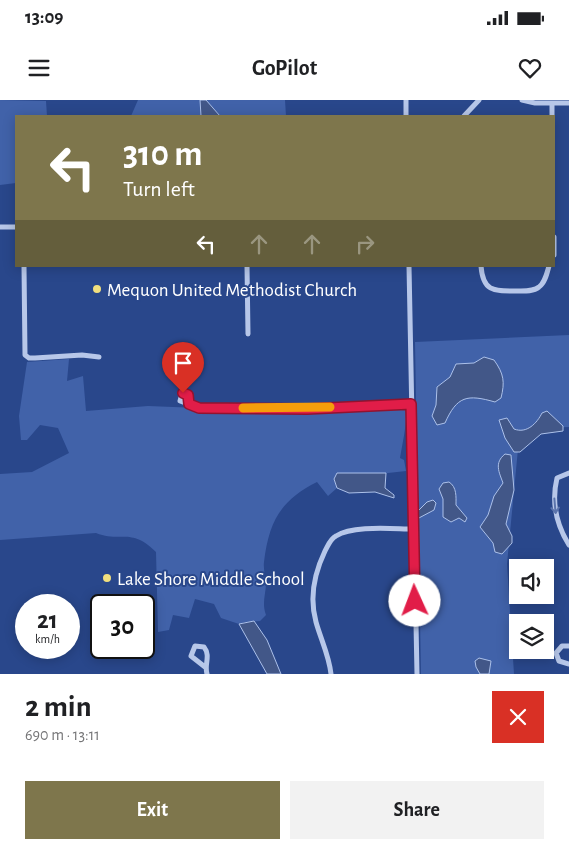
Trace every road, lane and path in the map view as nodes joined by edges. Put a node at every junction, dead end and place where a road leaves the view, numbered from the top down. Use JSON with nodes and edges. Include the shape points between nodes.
{"nodes":[{"id":1,"x":406,"y":100,"type":"edge"},
{"id":2,"x":479,"y":100,"type":"edge"},
{"id":3,"x":522,"y":100,"type":"edge"},
{"id":4,"x":569,"y":103,"type":"edge"},
{"id":5,"x":552,"y":104,"type":"junction"},
{"id":6,"x":406,"y":115,"type":"edge"},
{"id":7,"x":465,"y":115,"type":"edge"},
{"id":8,"x":552,"y":115,"type":"edge"},
{"id":9,"x":0,"y":227,"type":"edge"},
{"id":10,"x":15,"y":227,"type":"edge"},
{"id":11,"x":24,"y":267,"type":"edge"},
{"id":12,"x":247,"y":267,"type":"edge"},
{"id":13,"x":409,"y":267,"type":"edge"},
{"id":14,"x":481,"y":267,"type":"edge"},
{"id":15,"x":549,"y":267,"type":"edge"},
{"id":16,"x":248,"y":334,"type":"dead end"},
{"id":17,"x":99,"y":357,"type":"dead end"},
{"id":18,"x":189,"y":404,"type":"dead end"},
{"id":19,"x":411,"y":404,"type":"junction"},
{"id":20,"x":569,"y":473,"type":"edge"},
{"id":21,"x":413,"y":529,"type":"junction"},
{"id":22,"x":569,"y":545,"type":"edge"},
{"id":23,"x":569,"y":646,"type":"edge"},
{"id":24,"x":569,"y":664,"type":"edge"},
{"id":25,"x":205,"y":667,"type":"dead end"},
{"id":26,"x":207,"y":674,"type":"edge"},
{"id":27,"x":331,"y":674,"type":"edge"},
{"id":28,"x":417,"y":674,"type":"edge"}],
"edges":[{"from":1,"to":6,"type":"street"},
{"from":2,"to":7,"type":"street"},
{"from":3,"to":5,"type":"street"},
{"from":4,"to":5,"type":"street"},
{"from":5,"to":8,"type":"street"},
{"from":9,"to":10,"type":"street"},
{"from":11,"to":17,"type":"street","via":[[25,355],[29,358]]},
{"from":12,"to":16,"type":"street"},
{"from":13,"to":19,"type":"street"},
{"from":14,"to":15,"type":"street","via":[[482,279],[490,288],[500,291],[535,289],[542,283]]},
{"from":18,"to":19,"type":"street","via":[[199,408],[307,409]]},
{"from":19,"to":21,"type":"street"},
{"from":20,"to":22,"type":"street","one_way":true,"via":[[557,478],[553,492],[555,514]]},
{"from":21,"to":27,"type":"street","via":[[357,530],[337,535],[331,540],[318,567],[312,596]]},
{"from":21,"to":28,"type":"street"},
{"from":23,"to":24,"type":"street","via":[[562,646],[556,653],[559,660]]},
{"from":25,"to":26,"type":"street"}]}
